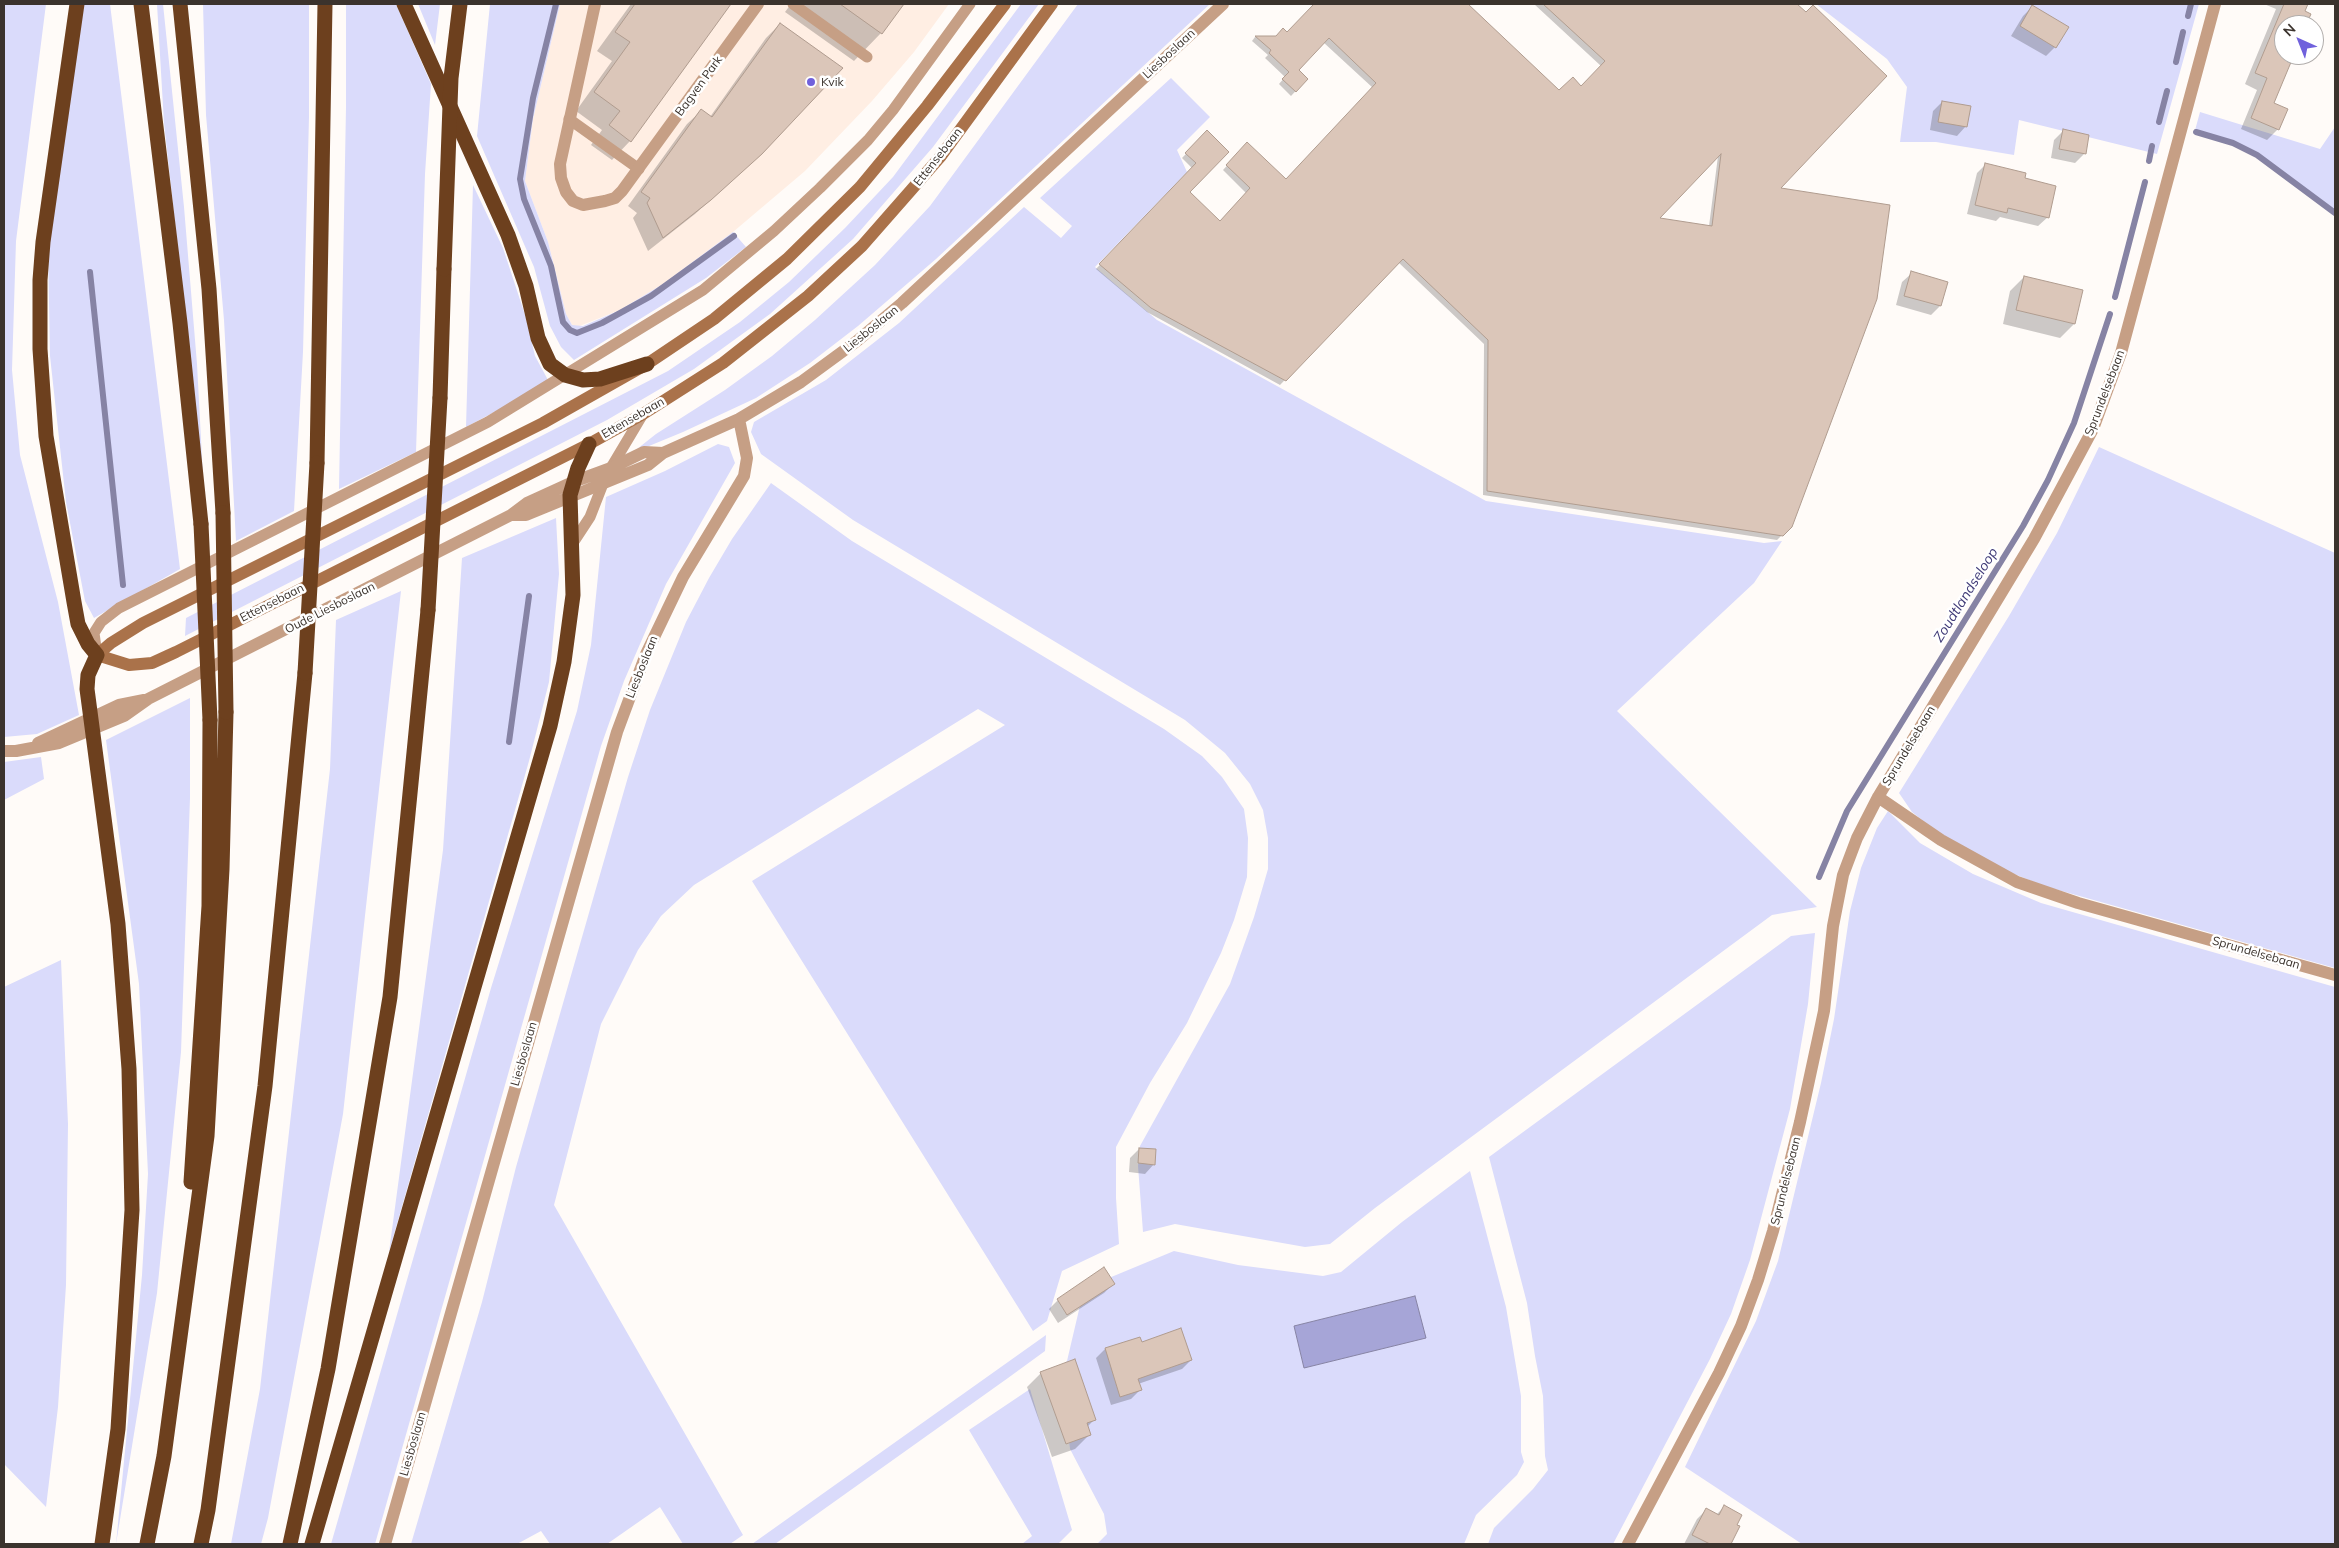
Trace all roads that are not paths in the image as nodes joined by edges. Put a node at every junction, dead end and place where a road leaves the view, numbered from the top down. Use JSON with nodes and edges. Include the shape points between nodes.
{"nodes":[{"id":1,"x":77,"y":4,"type":"edge"},
{"id":2,"x":141,"y":4,"type":"edge"},
{"id":3,"x":180,"y":4,"type":"edge"},
{"id":4,"x":325,"y":4,"type":"edge"},
{"id":5,"x":404,"y":4,"type":"edge"},
{"id":6,"x":460,"y":4,"type":"edge"},
{"id":7,"x":595,"y":4,"type":"edge"},
{"id":8,"x":758,"y":4,"type":"edge"},
{"id":9,"x":793,"y":4,"type":"edge"},
{"id":10,"x":970,"y":4,"type":"edge"},
{"id":11,"x":1005,"y":4,"type":"edge"},
{"id":12,"x":1052,"y":4,"type":"edge"},
{"id":13,"x":1223,"y":4,"type":"edge"},
{"id":14,"x":2215,"y":4,"type":"edge"},
{"id":15,"x":867,"y":57,"type":"dead end"},
{"id":16,"x":569,"y":118,"type":"junction"},
{"id":17,"x":639,"y":169,"type":"junction"},
{"id":18,"x":647,"y":364,"type":"junction"},
{"id":19,"x":565,"y":376,"type":"junction"},
{"id":20,"x":643,"y":414,"type":"junction"},
{"id":21,"x":739,"y":419,"type":"junction"},
{"id":22,"x":589,"y":444,"type":"junction"},
{"id":23,"x":663,"y":453,"type":"junction"},
{"id":24,"x":611,"y":468,"type":"junction"},
{"id":25,"x":602,"y":483,"type":"junction"},
{"id":26,"x":572,"y":488,"type":"junction"},
{"id":27,"x":571,"y":546,"type":"junction"},
{"id":28,"x":97,"y":655,"type":"junction"},
{"id":29,"x":91,"y":723,"type":"junction"},
{"id":30,"x":4,"y":751,"type":"edge"},
{"id":31,"x":1878,"y":797,"type":"junction"},
{"id":32,"x":2335,"y":975,"type":"edge"},
{"id":33,"x":182,"y":1310,"type":"junction"},
{"id":34,"x":102,"y":1544,"type":"edge"},
{"id":35,"x":147,"y":1544,"type":"edge"},
{"id":36,"x":201,"y":1544,"type":"edge"},
{"id":37,"x":290,"y":1544,"type":"edge"},
{"id":38,"x":312,"y":1544,"type":"edge"},
{"id":39,"x":385,"y":1544,"type":"edge"},
{"id":40,"x":1628,"y":1544,"type":"edge"}],
"edges":[{"from":1,"to":28,"type":"highway","via":[[43,242],[40,349],[46,436],[74,602],[82,633]]},
{"from":2,"to":33,"type":"highway","bridge":true,"via":[[201,524],[210,720],[209,906]]},
{"from":3,"to":33,"type":"highway","bridge":true,"via":[[209,289],[223,513],[226,712],[222,870],[207,1136]]},
{"from":4,"to":36,"type":"highway","bridge":true,"via":[[317,463],[305,673],[265,1086]]},
{"from":5,"to":19,"type":"highway","via":[[508,235],[544,354],[550,364]]},
{"from":6,"to":37,"type":"highway","bridge":true,"via":[[451,78],[440,398],[428,610],[390,997],[328,1369]]},
{"from":7,"to":16,"type":"street","name":"Bagven Park"},
{"from":8,"to":17,"type":"street","name":"Bagven Park"},
{"from":9,"to":15,"type":"lane"},
{"from":10,"to":19,"type":"lane","via":[[880,126],[820,188],[704,290]]},
{"from":11,"to":18,"type":"main road","via":[[904,136],[842,206],[714,319]]},
{"from":12,"to":20,"type":"main road","name":"Ettensebaan","via":[[941,156],[862,246],[808,296],[744,348]]},
{"from":13,"to":21,"type":"street","name":"Liesboslaan","via":[[865,335],[801,382]]},
{"from":14,"to":31,"type":"street","name":"Sprundelsebaan","via":[[2121,353],[2093,430],[2034,539]]},
{"from":16,"to":17,"type":"lane"},
{"from":16,"to":17,"type":"street","name":"Bagven Park","via":[[560,172],[563,186],[573,201],[589,205],[615,198]]},
{"from":18,"to":19,"type":"highway","via":[[600,379]]},
{"from":18,"to":28,"type":"main road","via":[[522,434],[142,623]]},
{"from":19,"to":28,"type":"lane","via":[[488,422],[119,608],[101,622],[94,633]]},
{"from":20,"to":22,"type":"main road","name":"Ettensebaan"},
{"from":20,"to":24,"type":"lane"},
{"from":21,"to":23,"type":"street","name":"Oude Liesboslaan"},
{"from":21,"to":39,"type":"street","name":"Liesboslaan","via":[[747,458],[744,476],[683,577],[646,654],[617,732]]},
{"from":22,"to":26,"type":"highway"},
{"from":22,"to":28,"type":"main road","name":"Ettensebaan","via":[[152,663],[128,665]]},
{"from":23,"to":24,"type":"street","name":"Oude Liesboslaan","via":[[644,452]]},
{"from":23,"to":25,"type":"street","name":"Oude Liesboslaan","via":[[648,465]]},
{"from":24,"to":25,"type":"lane"},
{"from":24,"to":26,"type":"street","name":"Oude Liesboslaan"},
{"from":25,"to":26,"type":"street","name":"Oude Liesboslaan"},
{"from":25,"to":27,"type":"lane","via":[[590,517]]},
{"from":26,"to":27,"type":"highway"},
{"from":26,"to":29,"type":"street","name":"Oude Liesboslaan","via":[[527,503],[511,515],[148,699],[119,705]]},
{"from":27,"to":38,"type":"highway","via":[[572,596],[564,662],[550,726]]},
{"from":28,"to":29,"type":"highway","via":[[87,682]]},
{"from":29,"to":30,"type":"street","name":"Oude Liesboslaan","via":[[31,747]]},
{"from":29,"to":34,"type":"highway","via":[[124,976],[132,1172],[118,1429]]},
{"from":31,"to":32,"type":"street","name":"Sprundelsebaan","via":[[1941,840],[2017,882],[2078,903]]},
{"from":31,"to":40,"type":"street","name":"Sprundelsebaan","via":[[1843,875],[1833,926],[1824,1011],[1774,1231],[1758,1280],[1719,1373]]},
{"from":33,"to":35,"type":"highway","via":[[164,1456]]}]}
